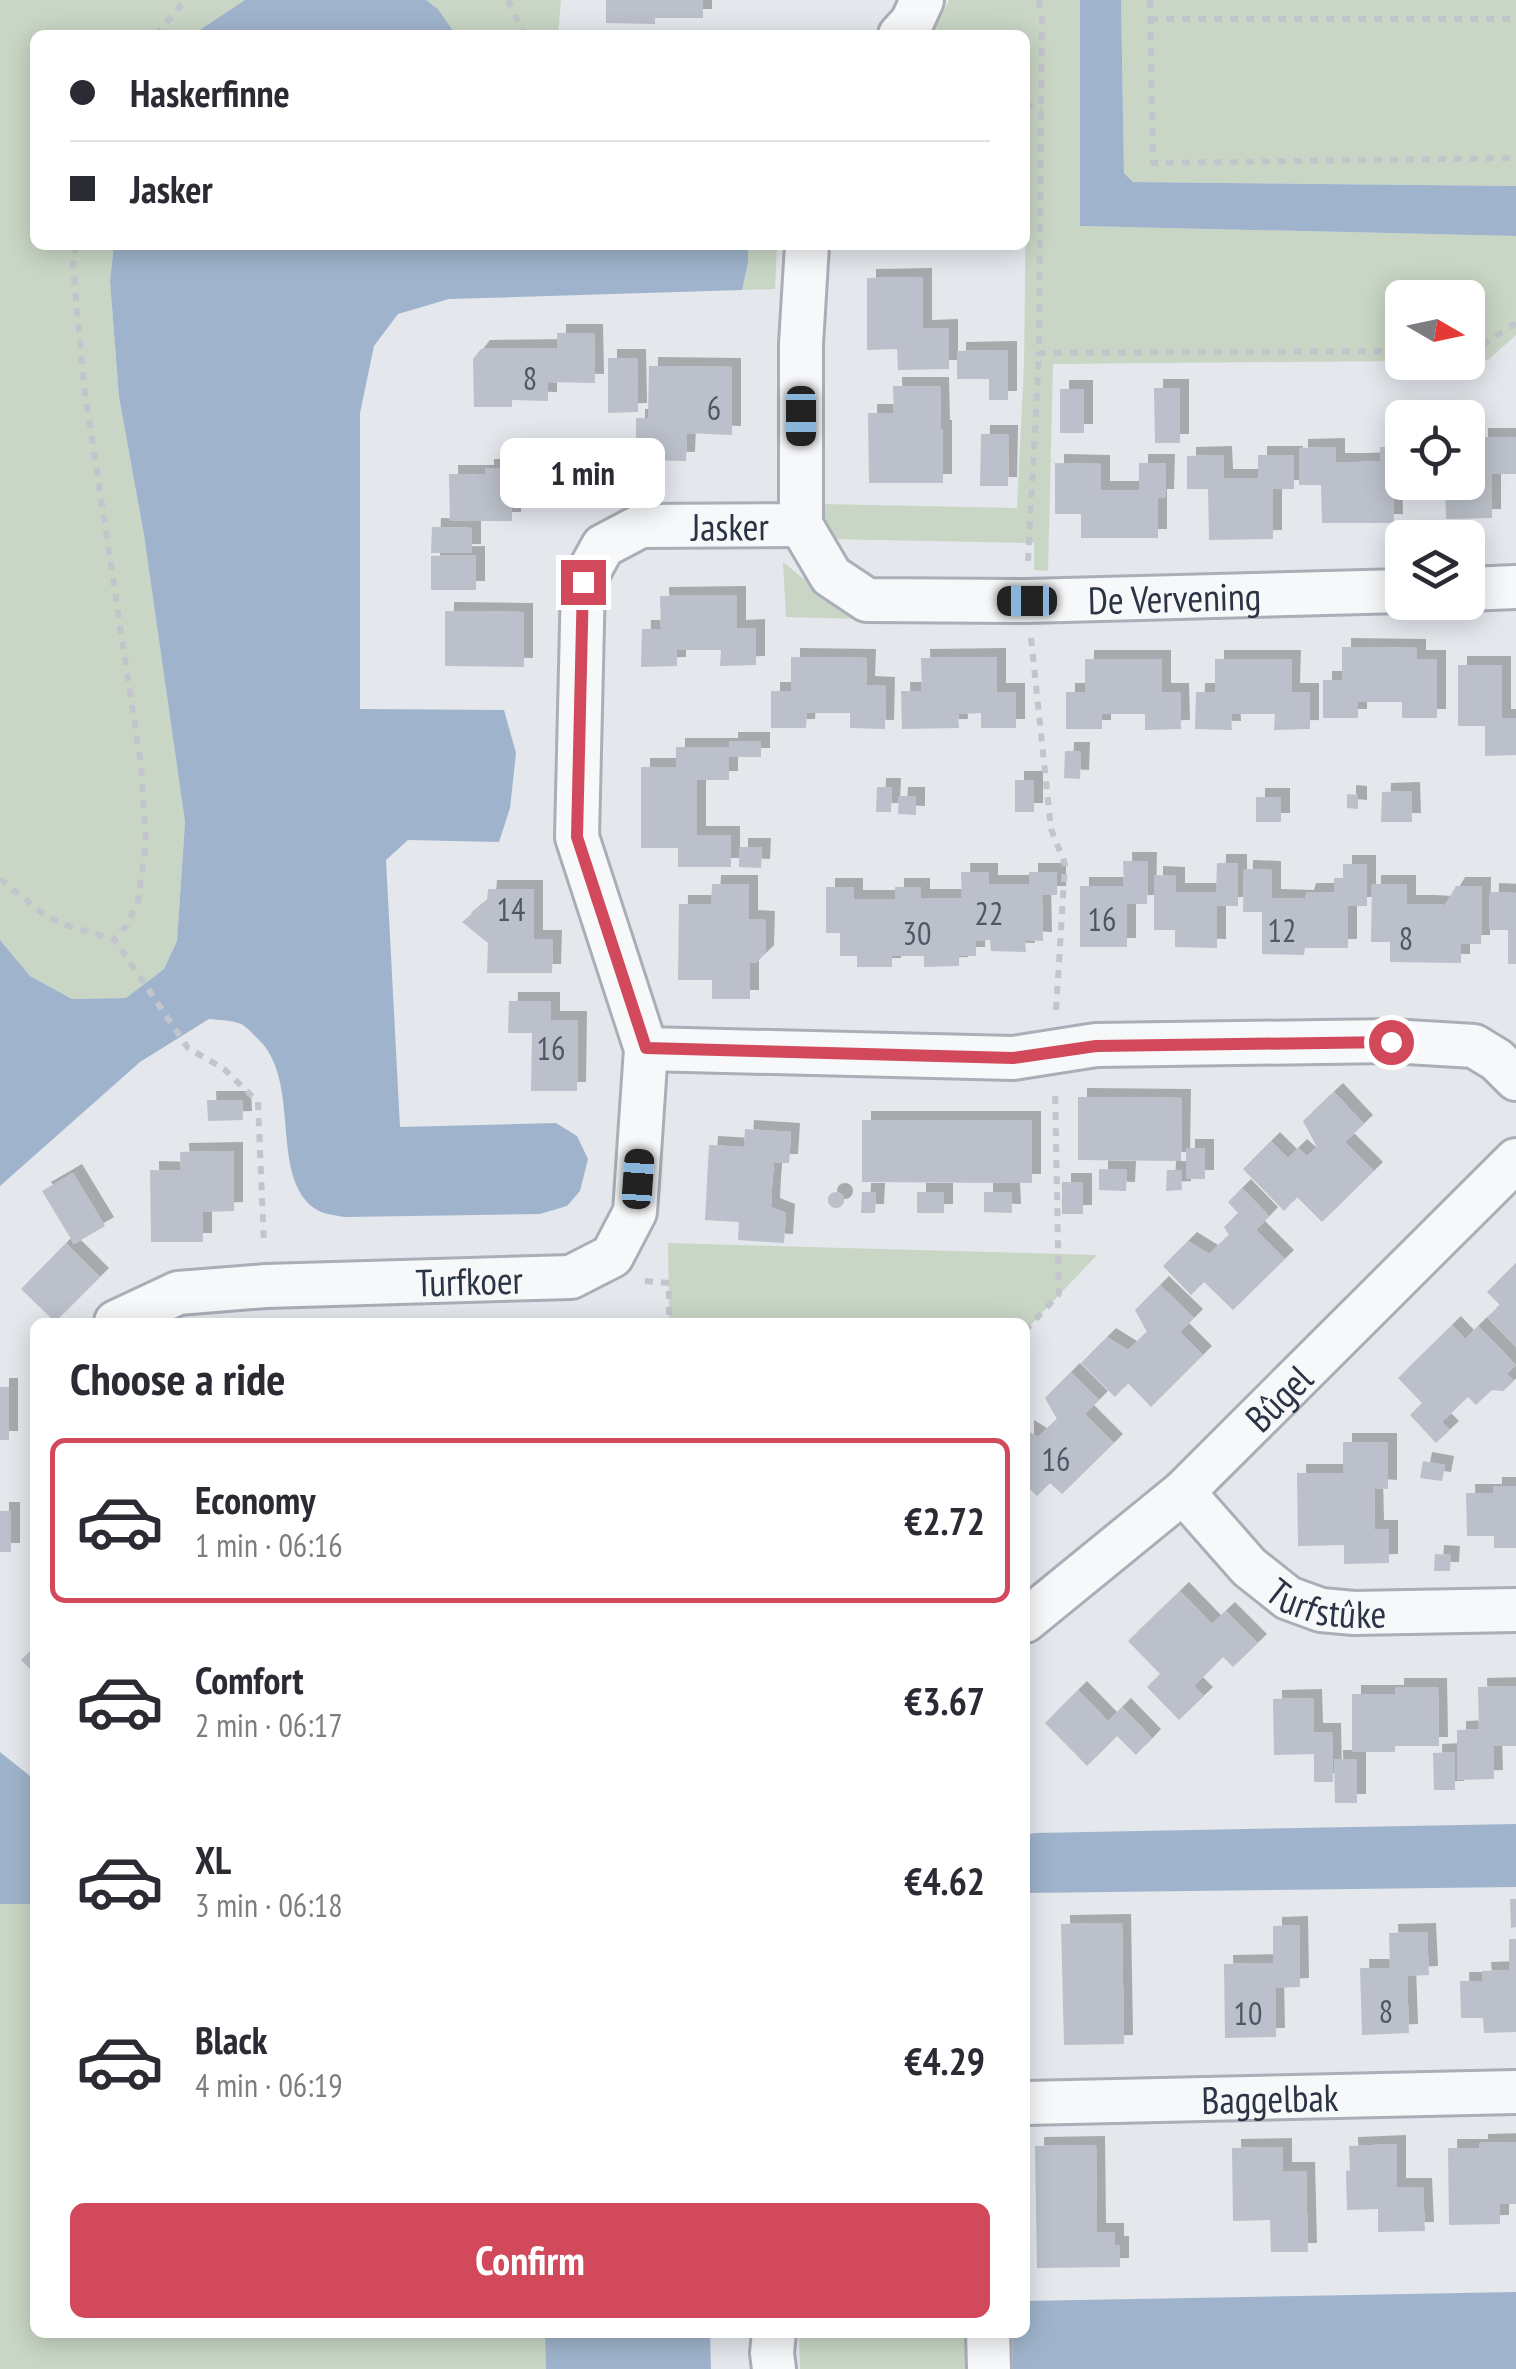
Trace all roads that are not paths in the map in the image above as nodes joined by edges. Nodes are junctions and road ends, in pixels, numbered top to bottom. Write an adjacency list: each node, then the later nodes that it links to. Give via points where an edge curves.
1 (922, 0): 2 (street)
2 (905, 30)
3 (807, 250): 4 (street, Jasker)
4 (801, 524): 7 (street, De Vervening, via 831,576 867,600); 8 (street, Jasker, via 641,526 603,546 583,582 577,837)
5 (1516, 587): 6 (street)
6 (1485, 588)
7 (1385, 590)
8 (646, 1048): 9 (street, via 1013,1058 1096,1046 1391,1042 1474,1046); 11 (street, Turfkoer, via 636,1212 612,1256 571,1277 178,1293)
9 (1516, 1080)
10 (1516, 1160): 12 (street, Bûgel)
11 (125, 1318)
12 (1183, 1492): 13 (street, Turfstûke, via 1250,1567 1288,1598 1321,1610); 14 (street, Bûgel)
13 (1516, 1610)
14 (1030, 1618)
15 (1516, 2092): 16 (street, Baggelbak)
16 (1030, 2102)
17 (773, 2338): 19 (street)
18 (988, 2338): 20 (street)
19 (774, 2369)
20 (989, 2369)

